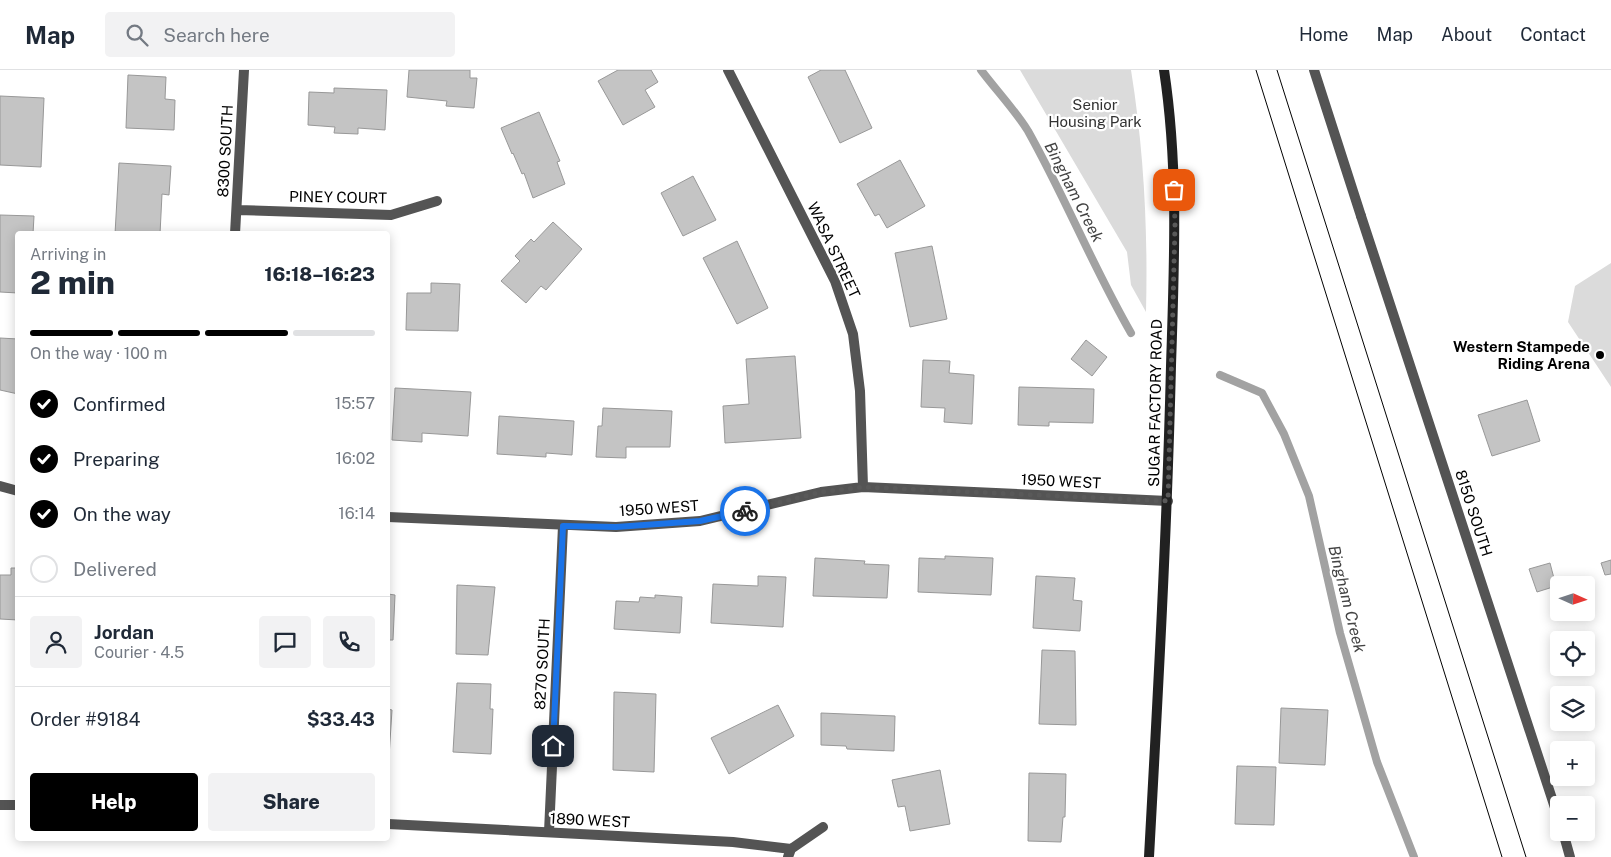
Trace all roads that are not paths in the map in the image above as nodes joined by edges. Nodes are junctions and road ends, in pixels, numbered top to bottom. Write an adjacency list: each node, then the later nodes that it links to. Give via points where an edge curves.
1 (244, 70): 6 (street, 8300 SOUTH)
2 (728, 70): 9 (street, WASA STREET, via 835,281 854,334 860,391)
3 (1164, 70): 11 (street, SUGAR FACTORY ROAD, via 1170,107 1175,225)
4 (1314, 70): 14 (street, 8150 SOUTH)
5 (437, 201): 6 (street, PINEY COURT, via 391,215)
6 (237, 210): 7 (street, 8300 SOUTH)
7 (235, 231)
8 (0, 486): 10 (street)
9 (863, 487): 11 (street, 1950 WEST); 13 (street, 1950 WEST, via 821,492 700,521 616,527)
10 (15, 490)
11 (1168, 501): 22 (street, SUGAR FACTORY ROAD)
12 (390, 517): 13 (street, 1950 WEST)
13 (563, 526): 19 (street, 8270 SOUTH)
14 (1551, 796)
15 (0, 804): 16 (street)
16 (15, 805)
17 (390, 824): 19 (street, 1890 WEST)
18 (823, 826): 21 (street)
19 (549, 832): 21 (street, 1890 WEST, via 733,842)
20 (1566, 841): 23 (street)
21 (789, 853)
22 (1149, 857)
23 (1570, 857)

